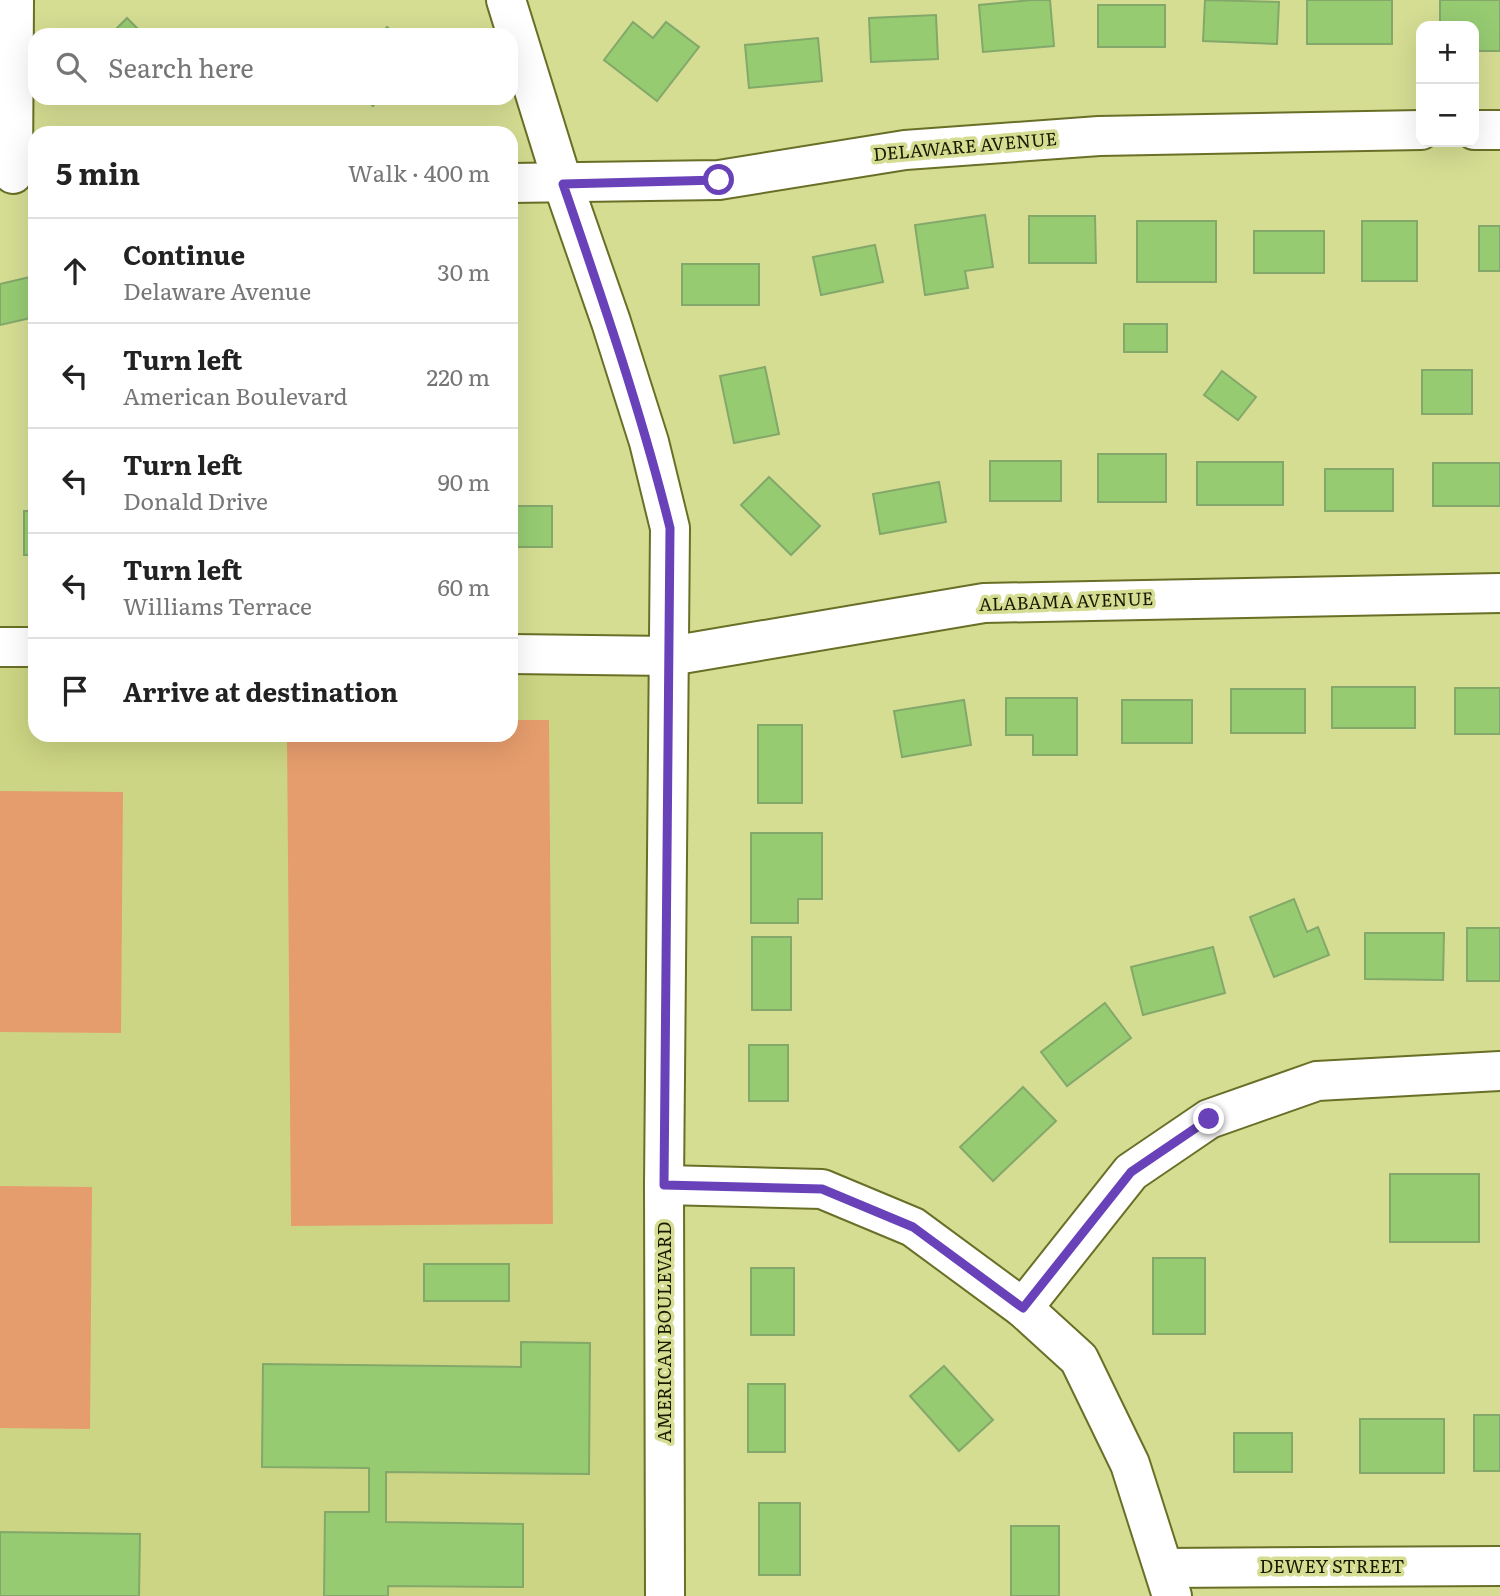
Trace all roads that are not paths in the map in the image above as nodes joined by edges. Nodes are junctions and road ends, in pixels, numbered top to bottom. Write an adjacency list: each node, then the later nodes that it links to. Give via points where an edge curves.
1 (14, 0): 8 (street)
2 (506, 0): 3 (street, AMERICAN BOULEVARD)
3 (515, 28)
4 (518, 39): 10 (street, AMERICAN BOULEVARD)
5 (1416, 130): 10 (street, DELAWARE AVENUE, via 1099,136 905,150 719,180)
6 (1479, 130): 7 (street)
7 (1500, 130)
8 (16, 175)
9 (518, 183): 10 (street, DELAWARE AVENUE)
10 (563, 184): 15 (street, AMERICAN BOULEVARD, via 649,442 670,528)
11 (1500, 593): 15 (street, ALABAMA AVENUE, via 984,603)
12 (0, 647): 13 (street)
13 (28, 647)
14 (518, 653): 15 (street, ALABAMA AVENUE)
15 (670, 656): 17 (street, AMERICAN BOULEVARD)
16 (1500, 1070): 18 (street, via 1317,1081 1209,1119 1131,1172)
17 (664, 1185): 18 (street, via 822,1189 913,1227); 21 (street, AMERICAN BOULEVARD)
18 (1023, 1308): 20 (street, via 1079,1359 1130,1464)
19 (1500, 1566): 20 (street, DEWEY STREET)
20 (1168, 1582)
21 (665, 1596)

